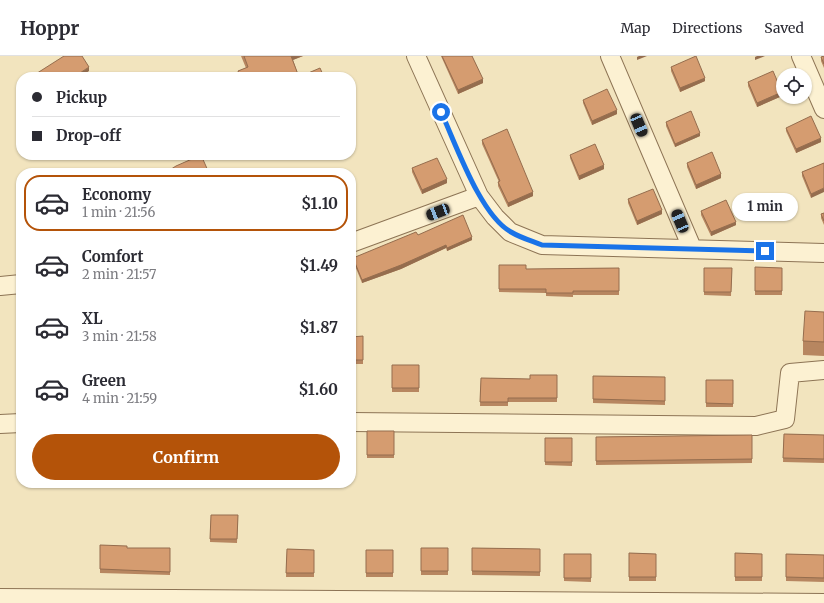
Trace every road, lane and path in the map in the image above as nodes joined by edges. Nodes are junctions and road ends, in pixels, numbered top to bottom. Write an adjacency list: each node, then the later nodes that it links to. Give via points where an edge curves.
1 (416, 56): 5 (street)
2 (610, 56): 7 (street)
3 (801, 56): 4 (street)
4 (824, 109)
5 (479, 196): 6 (street); 7 (street, via 510,232 542,245)
6 (356, 241)
7 (692, 248): 8 (street)
8 (824, 253)
9 (16, 284): 10 (street)
10 (0, 286)
11 (824, 370): 12 (street, via 790,374 785,419 756,426)
12 (356, 422)
13 (16, 423): 14 (street)
14 (0, 424)
15 (0, 598): 16 (street)
16 (824, 603)

